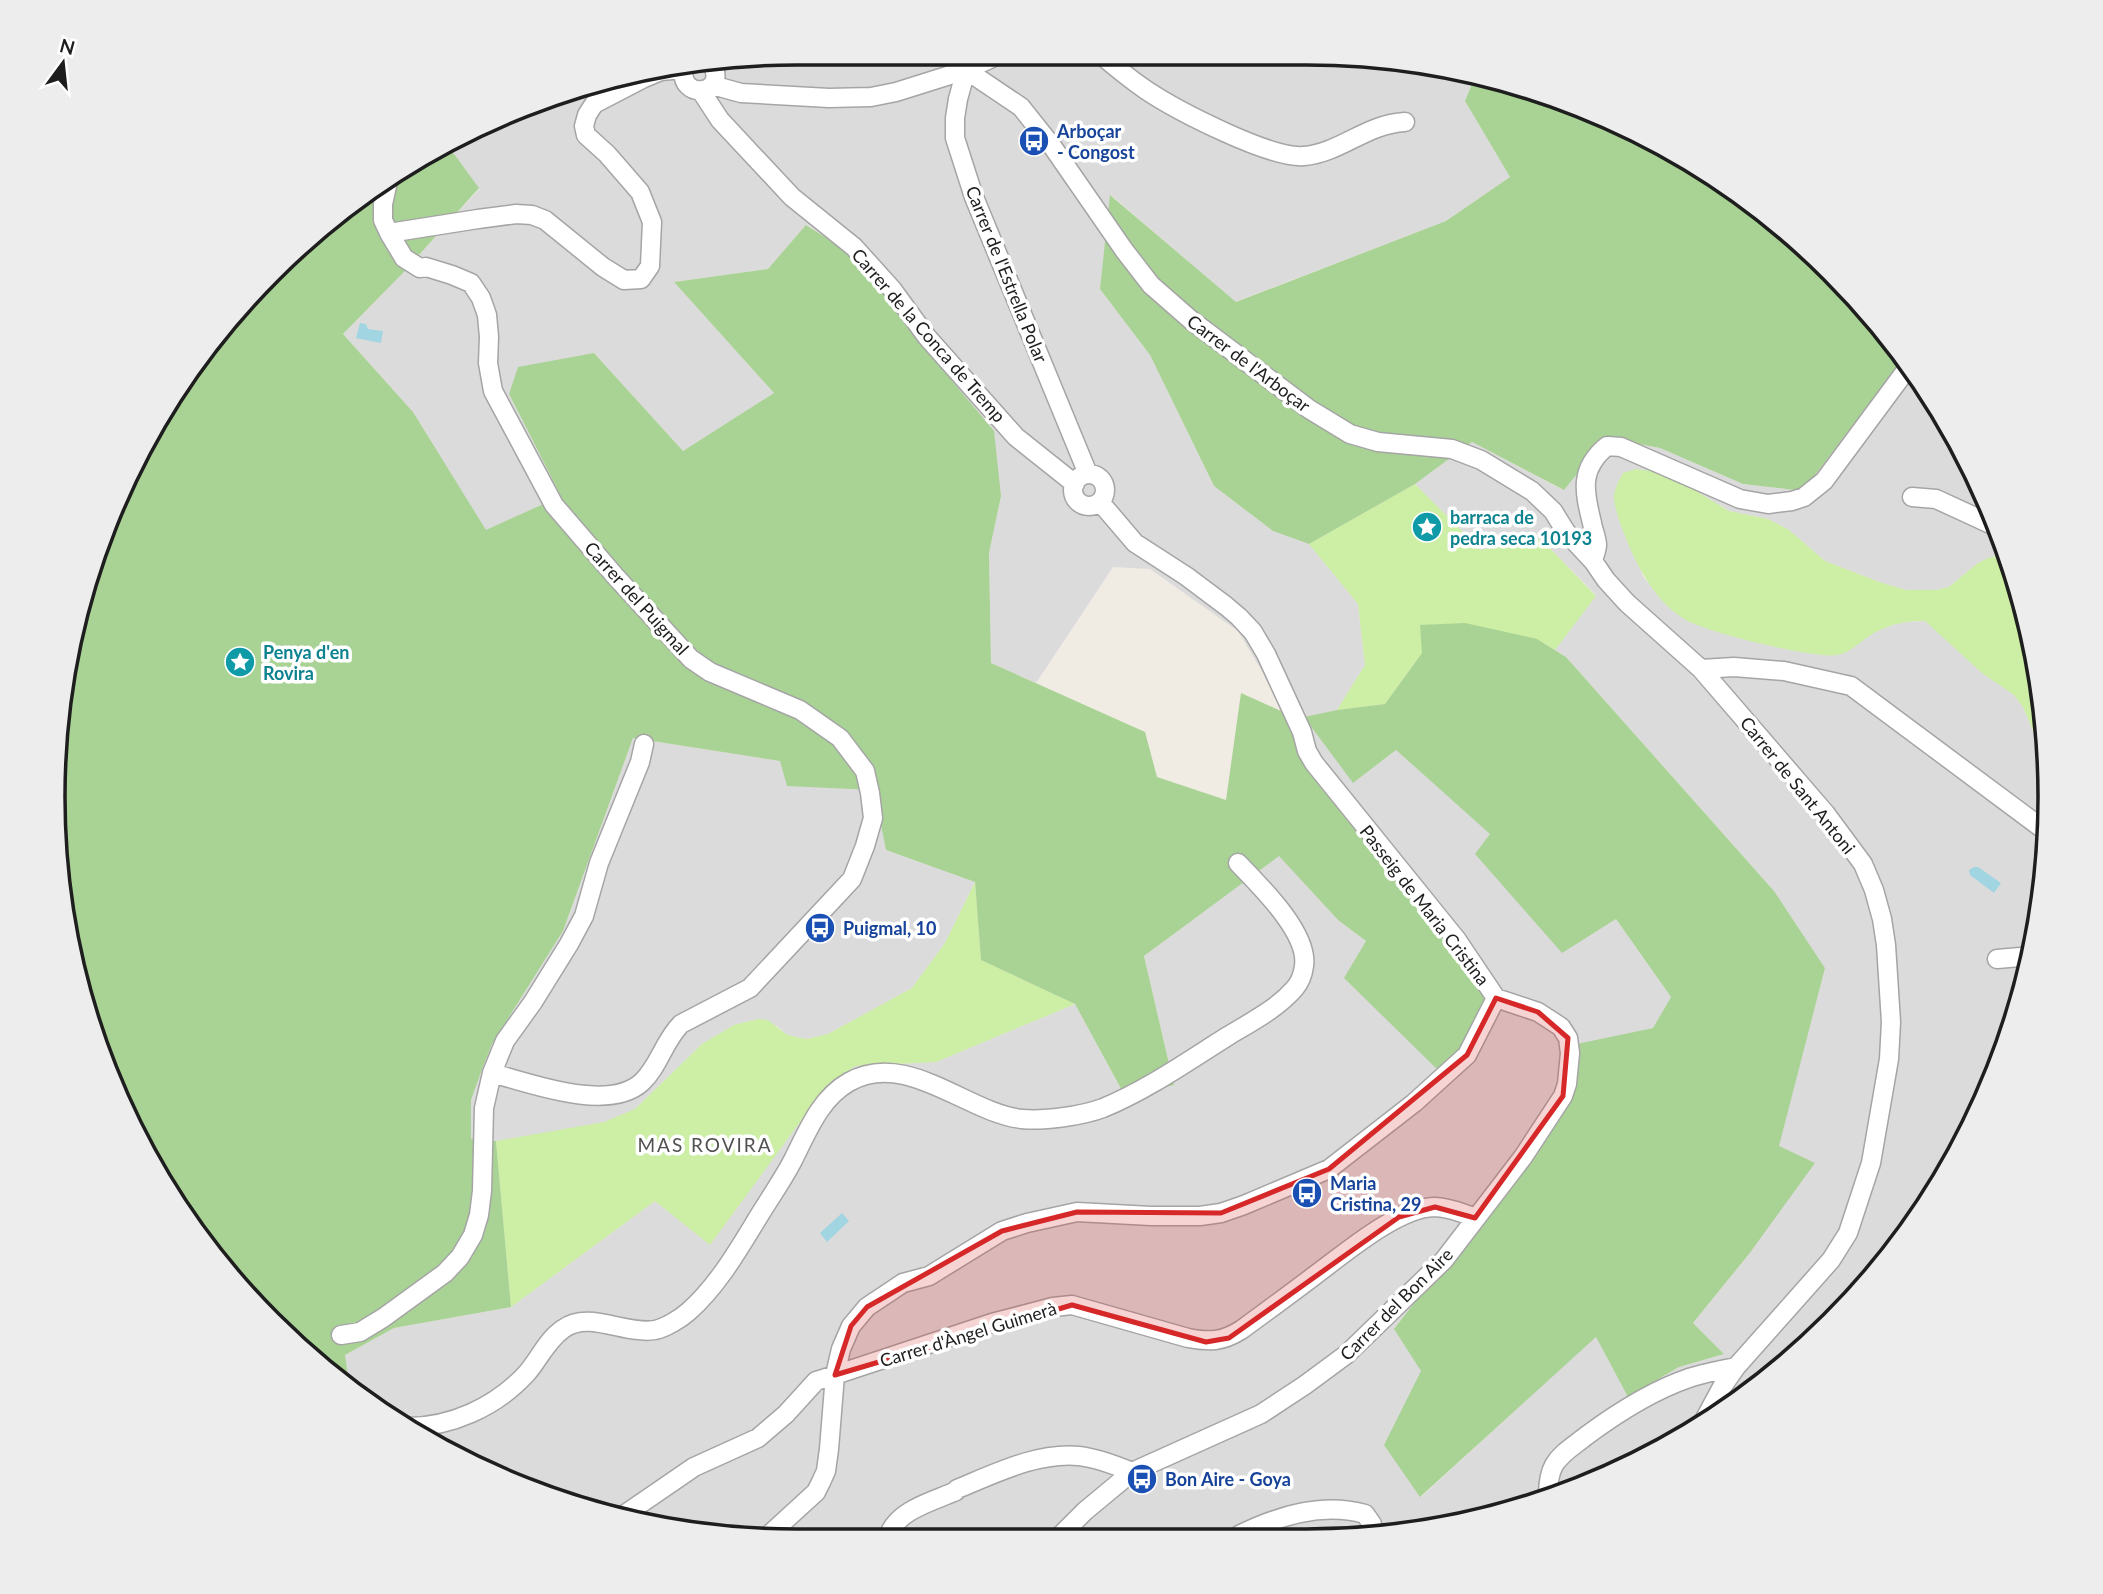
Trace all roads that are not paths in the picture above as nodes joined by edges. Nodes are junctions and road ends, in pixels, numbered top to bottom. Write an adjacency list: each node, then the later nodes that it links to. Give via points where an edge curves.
1 (976, 65): 3 (street)
2 (1114, 65): 8 (street, via 1145,90 1192,116 1285,155 1327,152 1373,129)
3 (967, 69): 7 (street, via 871,97); 12 (street, Carrer de l'Estrella Polar, via 958,99 955,138); 15 (street, Carrer de l'Arboçar, via 1021,107 1151,285 1191,320 1309,410 1350,434 1378,442 1451,449 1481,460 1532,491)
4 (714, 70): 7 (street)
5 (684, 74): 7 (street, Carrer de la Conca de Tremp, via 688,86)
6 (632, 84): 10 (street, via 594,104 584,126 586,135 640,192 652,222 650,266 641,279 624,279 603,267 545,220 532,215)
7 (706, 88): 12 (street, Carrer de la Conca de Tremp, via 720,120 792,197 854,247 1016,437)
8 (1405, 122)
9 (386, 191): 10 (street, Carrer del Puigmal, via 383,220)
10 (389, 233): 23 (street, Carrer del Puigmal, via 404,258 420,268 471,283 481,298 487,315 493,391 554,505 616,578 691,659 710,672 800,710 840,738 865,771 870,793 873,818 852,879 750,988 681,1024 639,1084 625,1092 593,1096)
11 (1903, 374): 15 (street, via 1824,481 1804,497 1792,500 1768,504 1740,499 1621,447 1606,446 1588,466 1586,480 1597,544)
12 (1082, 479): 22 (street, Passeig de Maria Cristina, via 1074,494 1080,503 1100,502 1135,542 1226,606 1253,632 1314,763 1457,940)
13 (1912, 497): 14 (street, via 1936,499)
14 (1984, 520)
15 (1593, 561): 16 (street, Carrer de Sant Antoni, via 1627,603)
16 (1701, 669): 18 (street, via 1784,671 1851,686); 26 (street, Carrer de Sant Antoni, via 1863,864 1882,919 1890,997 1889,1059 1879,1128 1848,1233 1831,1260)
17 (643, 744): 23 (street, via 584,916 505,1041)
18 (2037, 825)
19 (1238, 863): 29 (street, via 1272,898 1305,954 1300,981 1276,1005 1157,1080 1100,1109 1070,1115 1021,1119 897,1074 852,1080 833,1093 811,1123 746,1237 687,1312 657,1329 580,1322 565,1327 528,1372 494,1401 446,1423)
20 (2020, 957): 21 (street)
21 (1997, 959)
22 (1496, 998): 24 (street, Carrer del Bon Aire, via 1538,1012 1561,1027 1568,1038 1569,1069 1563,1096); 27 (street, Passeig de Maria Cristina, via 1467,1055 1329,1169 1221,1213 1077,1212 1002,1231 867,1307 851,1326)
23 (492, 1073): 25 (street, via 484,1108 479,1215 460,1257 383,1318 360,1332)
24 (1475, 1218): 27 (street, Carrer d'Àngel Guimerà, via 1435,1207 1399,1217 1218,1342 1072,1305 992,1323); 30 (street, Carrer del Bon Aire, via 1444,1260 1347,1354 1261,1414)
25 (341, 1335)
26 (1736, 1367): 28 (street, Carrer de Sant Antoni); 31 (street, via 1669,1386 1604,1423 1561,1455)
27 (835, 1375): 32 (street, Carrer d'Àngel Guimerà, via 816,1381 758,1438 694,1467); 34 (street, Passeig de Maria Cristina, via 826,1471 816,1492)
28 (1711, 1407)
29 (423, 1426)
30 (1132, 1472): 35 (street, via 1076,1456 1024,1463 914,1510); 36 (street, Carrer del Bon Aire)
31 (1549, 1487)
32 (632, 1510)
33 (1369, 1526): 37 (street, via 1365,1514 1318,1510)
34 (776, 1529)
35 (892, 1529)
36 (1067, 1529)
37 (1251, 1529)

